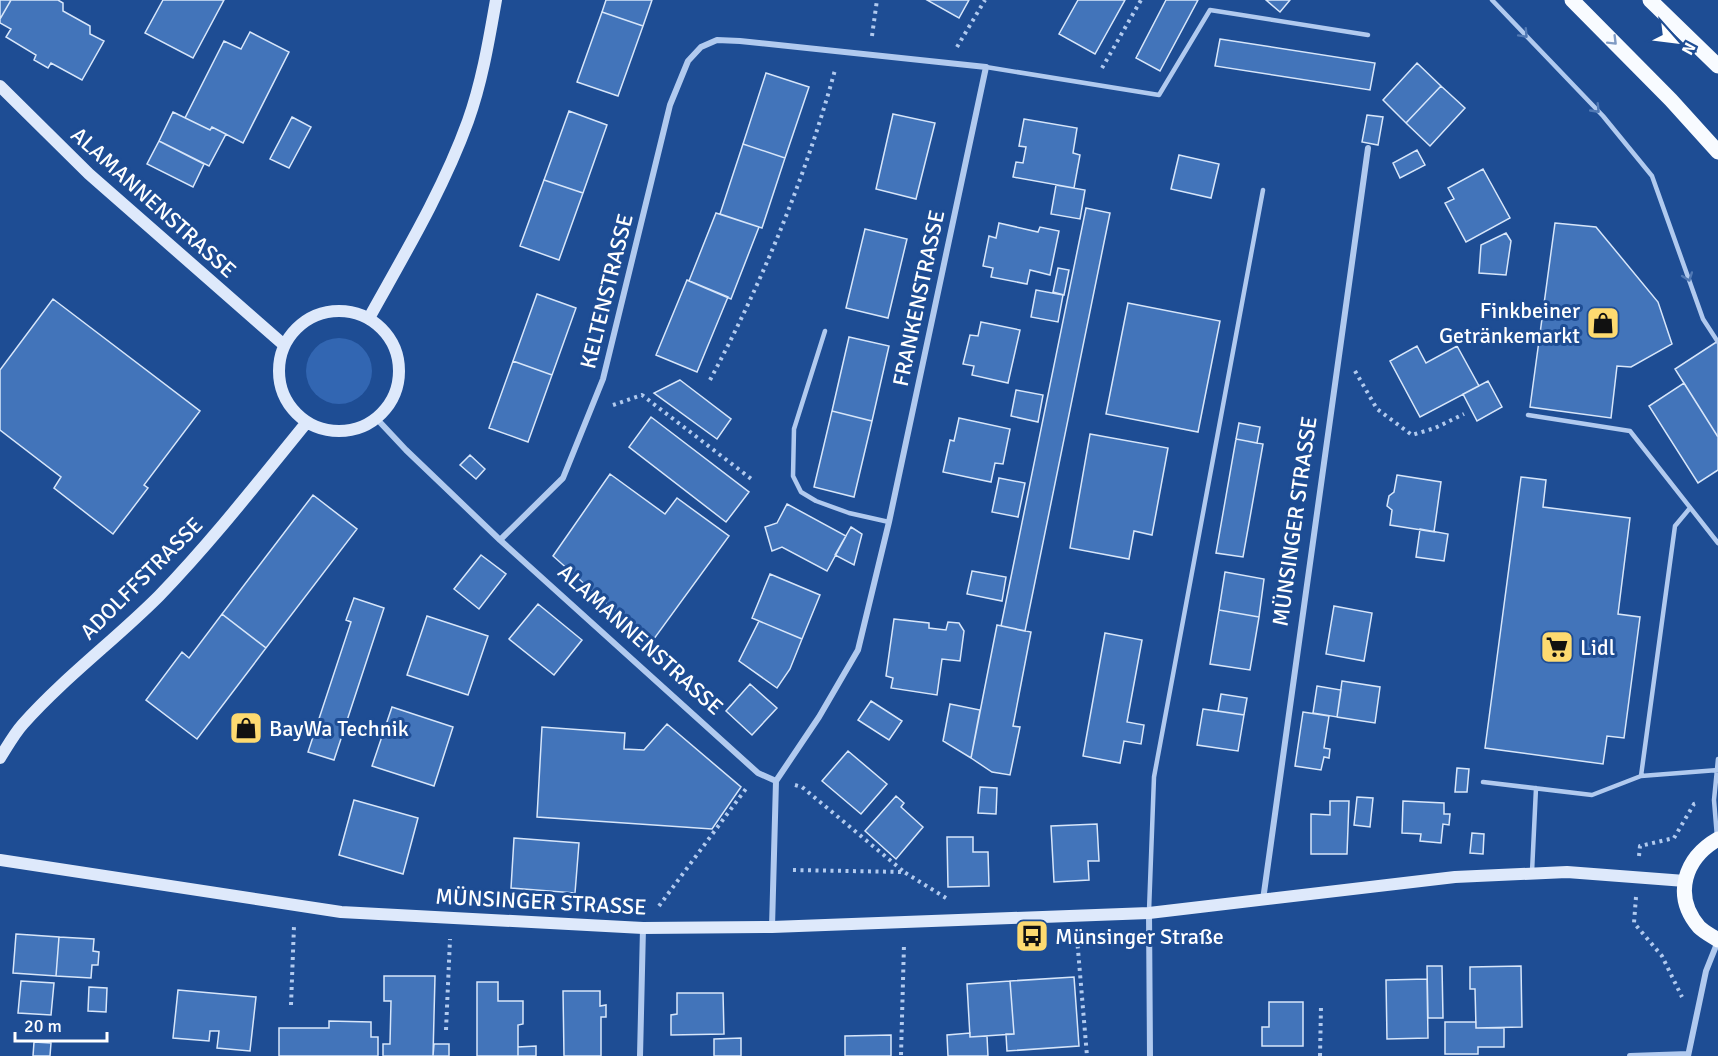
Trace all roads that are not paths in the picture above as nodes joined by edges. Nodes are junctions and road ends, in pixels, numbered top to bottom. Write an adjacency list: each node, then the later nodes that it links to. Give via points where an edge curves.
1 (496, 0): 12 (street, via 468,120 424,217)
2 (1492, 0): 14 (lane, one-way to 14, via 1603,116 1652,176 1703,319)
3 (1572, 0): 10 (main road, one-way to 10)
4 (1650, 0): 6 (main road)
5 (1368, 35): 7 (lane, via 1210,10 1159,95)
6 (1718, 66)
7 (986, 67): 20 (street, FRANKENSTRASSE); 21 (street, KELTENSTRASSE, via 717,39 701,47 688,61 670,105 603,379 590,412 563,477)
8 (0, 86): 15 (street, ALAMANNENSTRASSE, via 89,174)
9 (1368, 148): 34 (street, MÜNSINGER STRASSE)
10 (1718, 152)
11 (1263, 190): 35 (lane, via 1154,777)
12 (369, 318): 15 (street, via 330,311 296,328); 17 (street, via 384,330 399,365 390,403)
13 (825, 331): 20 (lane, via 794,429 793,476 801,492 816,501)
14 (1718, 342)
15 (284, 345): 18 (street, via 279,362 284,397)
16 (1528, 415): 19 (lane, via 1630,431)
17 (376, 418): 18 (street, via 362,427 343,431 325,430); 21 (street, ALAMANNENSTRASSE)
18 (307, 422): 23 (street, ADOLFFSTRASSE, via 160,595 74,672 22,726)
19 (1690, 508): 22 (lane); 26 (lane, via 1675,526)
20 (889, 522): 27 (street, FRANKENSTRASSE, via 858,650)
21 (500, 540): 27 (street, ALAMANNENSTRASSE, via 758,773)
22 (1718, 543)
23 (0, 758)
24 (1718, 759): 25 (lane)
25 (1717, 770): 26 (lane); 30 (lane)
26 (1641, 776): 29 (lane, via 1593,795)
27 (776, 781): 36 (street)
28 (1483, 782): 29 (lane)
29 (1536, 788): 32 (lane)
30 (1717, 839): 33 (main road, via 1699,852)
31 (0, 860): 37 (street, MÜNSINGER STRASSE, via 341,912)
32 (1531, 874): 33 (street, MÜNSINGER STRASSE, via 1567,872); 34 (street, MÜNSINGER STRASSE, via 1455,878)
33 (1685, 881): 38 (main road, via 1685,898 1692,917)
34 (1263, 900): 35 (street, MÜNSINGER STRASSE)
35 (1149, 914): 36 (street, MÜNSINGER STRASSE); 41 (street)
36 (772, 927): 37 (street, MÜNSINGER STRASSE)
37 (643, 928): 40 (street)
38 (1718, 941): 39 (street, via 1706,971)
39 (1688, 1055): 42 (street)
40 (640, 1056)
41 (1150, 1056)
42 (1630, 1056)

